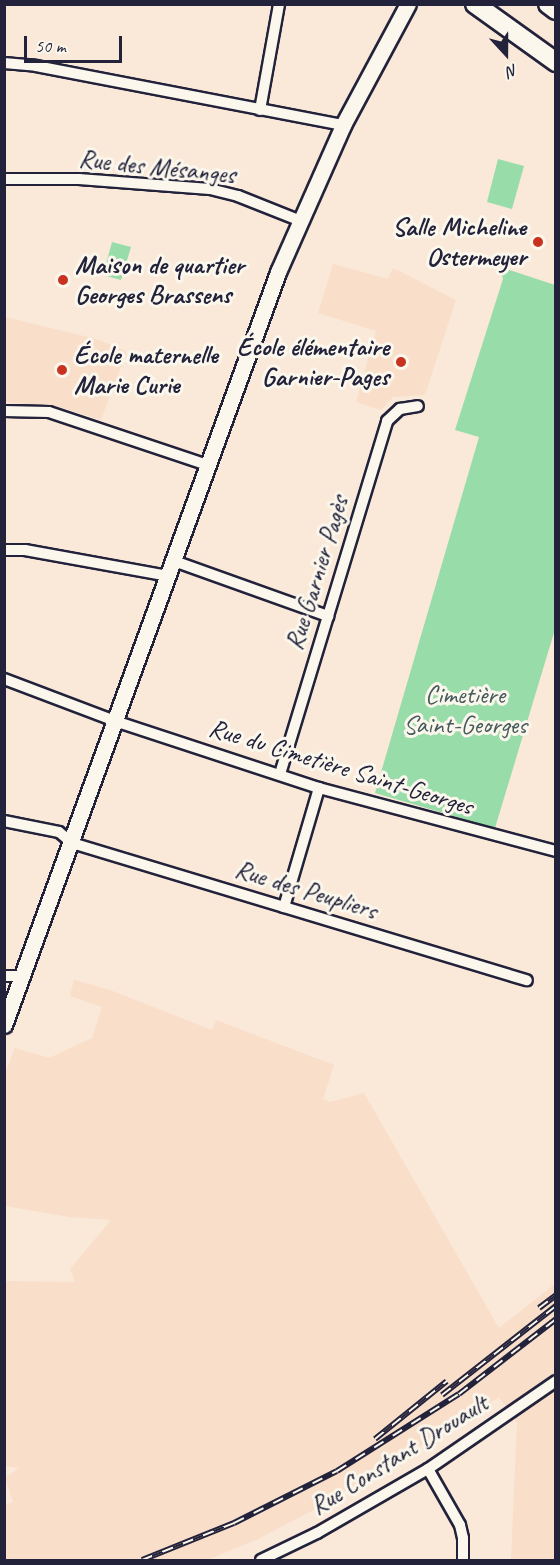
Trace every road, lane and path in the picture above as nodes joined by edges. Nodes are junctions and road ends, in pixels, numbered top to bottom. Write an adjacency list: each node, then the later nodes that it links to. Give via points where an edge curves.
1 (279, 4): 8 (street)
2 (408, 4): 9 (main road)
3 (475, 4): 6 (highway)
4 (548, 4): 5 (highway)
5 (555, 10)
6 (555, 62)
7 (4, 63): 8 (street)
8 (260, 110): 9 (street)
9 (343, 125): 11 (main road)
10 (4, 179): 11 (street, Rue des Mésanges, via 79,179 210,189)
11 (301, 221): 14 (main road)
12 (418, 406): 18 (street, Rue Garnier Pagès, via 400,409 387,421)
13 (4, 411): 14 (street, via 49,412)
14 (207, 465): 16 (main road)
15 (4, 550): 17 (street, via 25,550)
16 (174, 561): 17 (main road); 18 (street)
17 (168, 576): 20 (main road)
18 (328, 616): 21 (street, Rue Garnier Pagès)
19 (4, 679): 20 (street, Rue du Cimetière Saint-Georges)
20 (115, 721): 21 (street, Rue du Cimetière Saint-Georges); 24 (main road)
21 (280, 774): 22 (street, Rue du Cimetière Saint-Georges)
22 (319, 788): 25 (street, Rue du Cimetière Saint-Georges); 26 (street)
23 (4, 821): 24 (street, Rue des Peupliers, via 59,832)
24 (72, 843): 26 (street, Rue des Peupliers); 28 (main road)
25 (555, 851)
26 (284, 907): 29 (street, Rue des Peupliers)
27 (4, 976): 28 (street)
28 (23, 976): 30 (main road)
29 (527, 980)
30 (4, 1025)
31 (555, 1381): 32 (street, Rue Constant Drouault)
32 (428, 1469): 33 (street, Rue Constant Drouault, via 317,1533); 34 (street, via 460,1525 464,1538)
33 (261, 1560)
34 (462, 1560)

